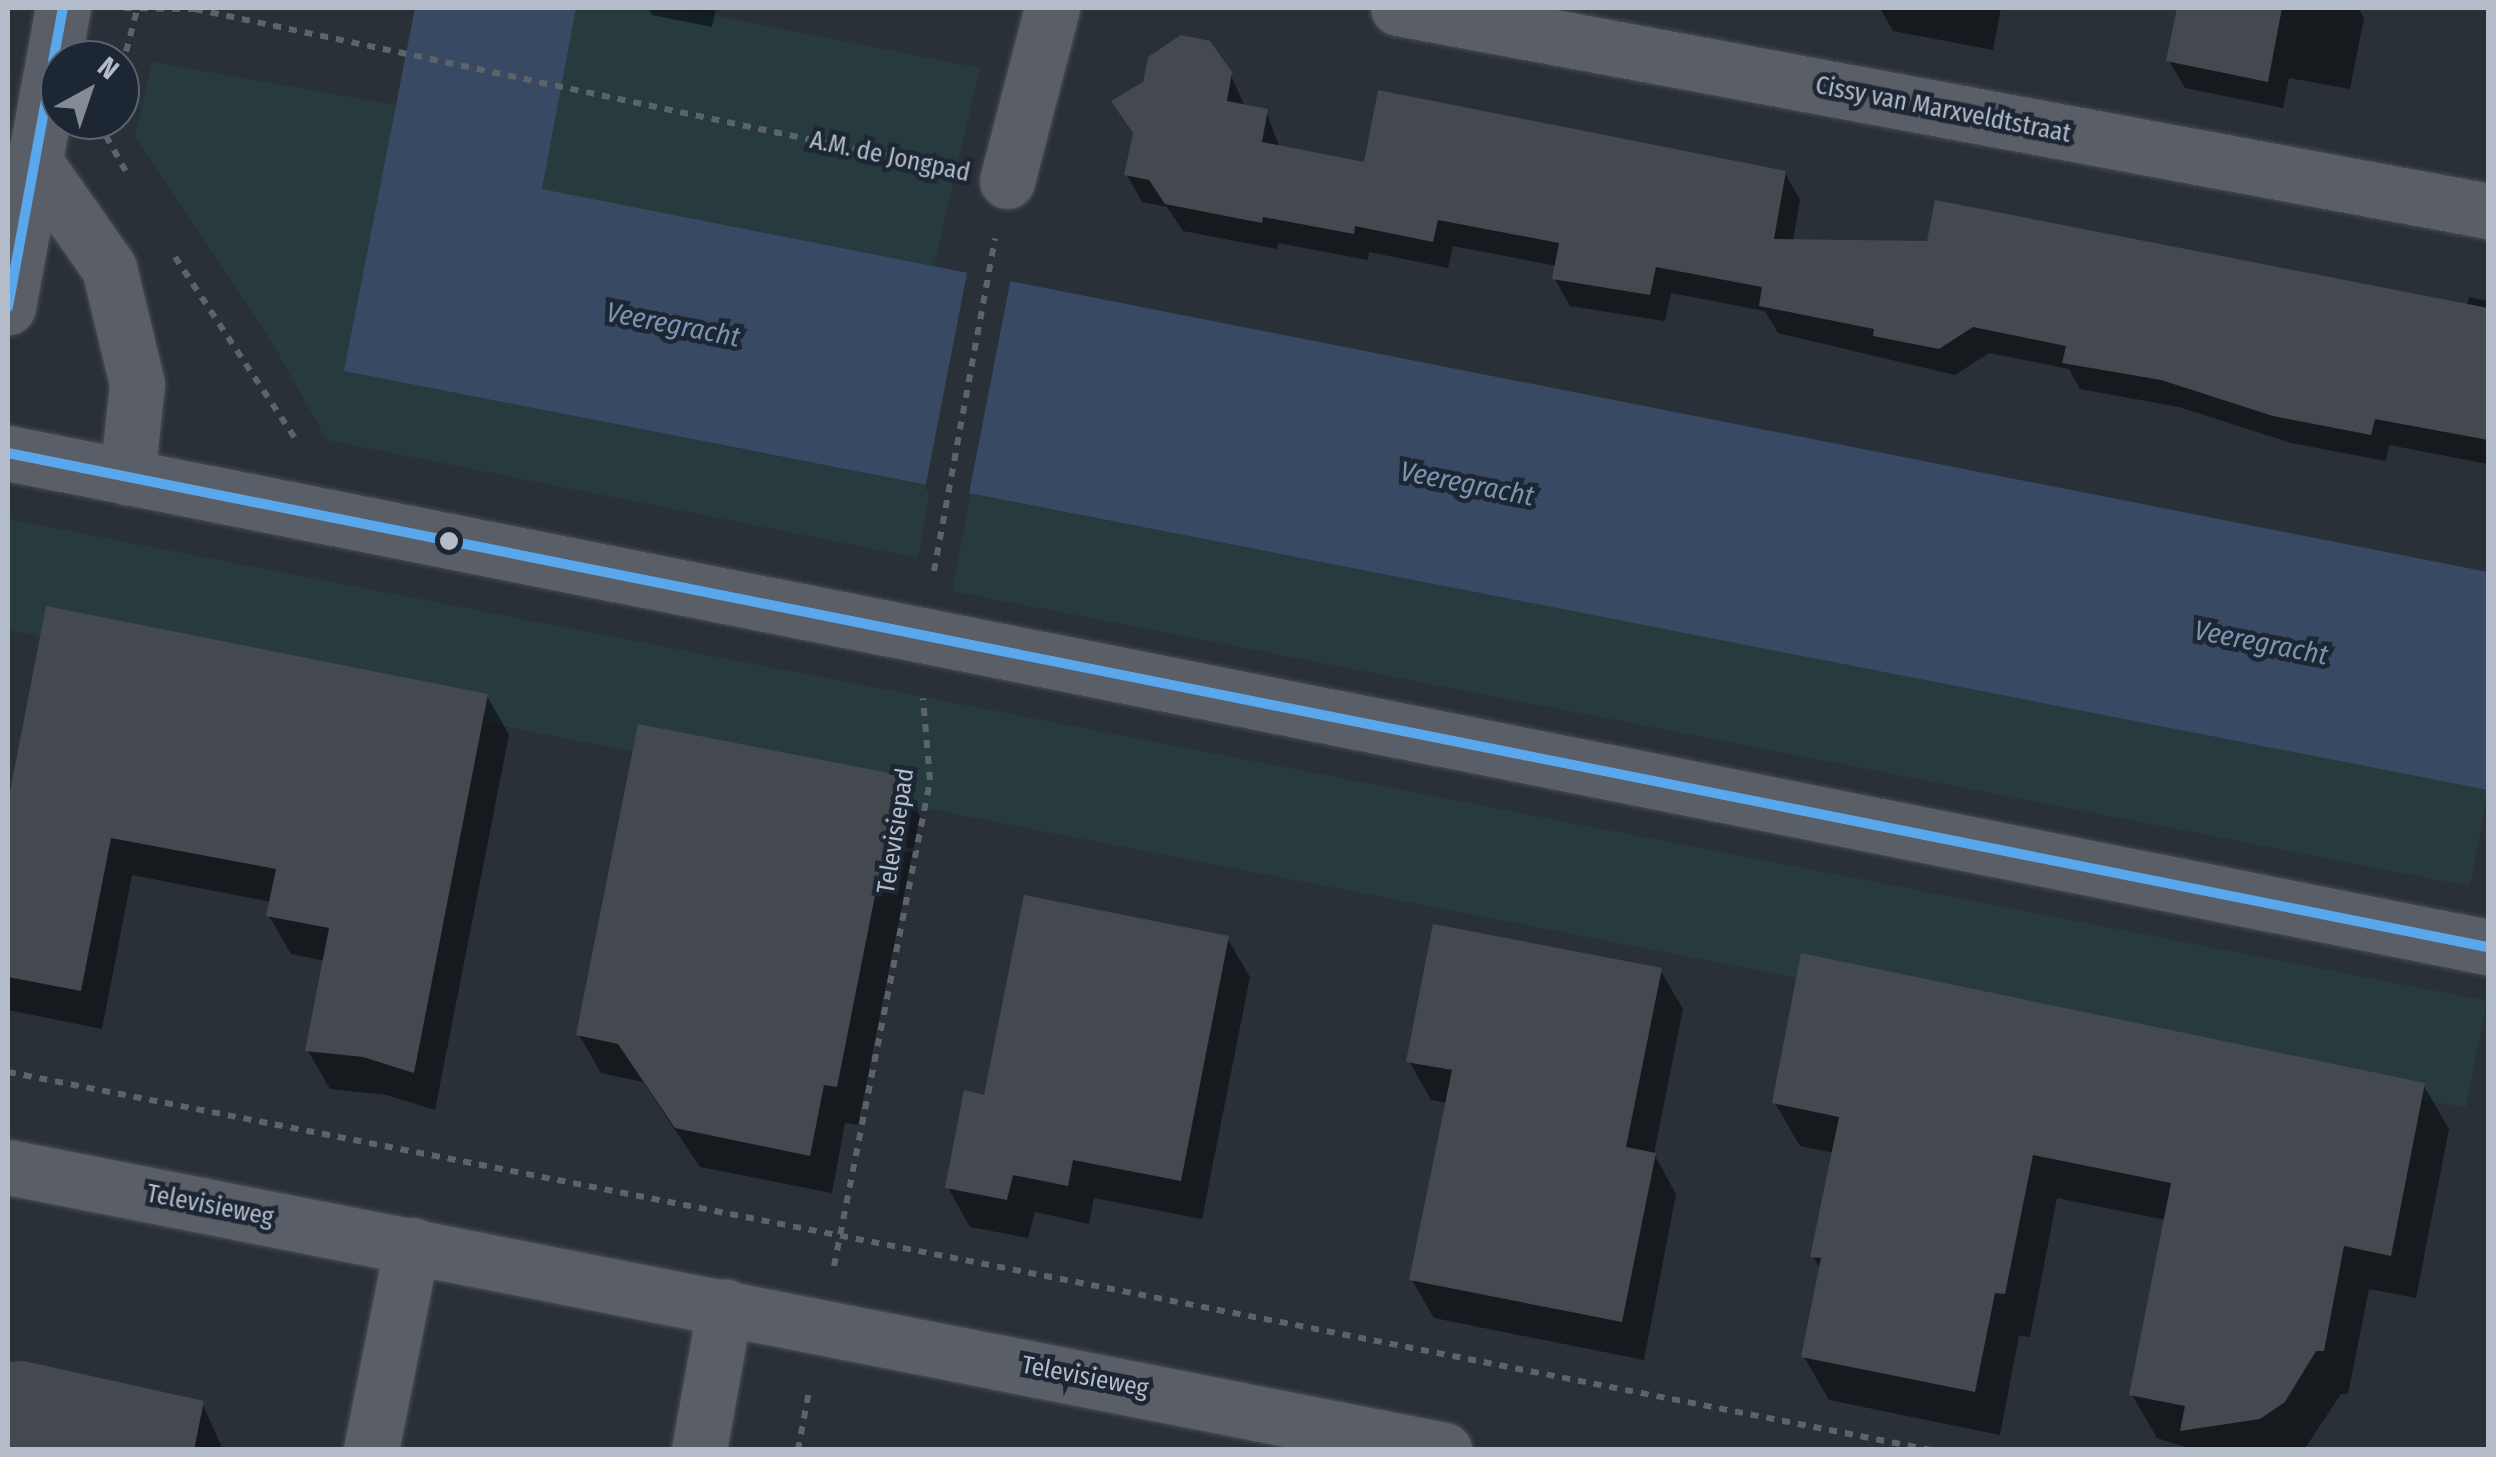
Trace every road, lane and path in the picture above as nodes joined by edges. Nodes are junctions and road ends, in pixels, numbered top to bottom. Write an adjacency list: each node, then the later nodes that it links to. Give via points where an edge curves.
1 (62, 8): 9 (street)
2 (118, 8): 6 (path)
3 (195, 8): 6 (path); 11 (path, A.M. de Jongpad)
4 (1052, 8): 11 (street)
5 (1398, 8): 12 (street, Cissy van Marxveldtstraat)
6 (137, 10): 7 (path)
7 (129, 40)
8 (108, 140): 10 (path)
9 (21, 168): 15 (street); 18 (street, via 109,268 137,384)
10 (131, 181)
11 (1006, 182)
12 (2488, 211)
13 (996, 234): 19 (path, Televisiepad)
14 (166, 243): 16 (path)
15 (8, 307)
16 (303, 451)
17 (8, 453): 18 (street)
18 (127, 477): 19 (street)
19 (923, 634): 20 (street); 23 (path, Televisiepad, via 930,780)
20 (2488, 948)
21 (8, 1072): 23 (path)
22 (8, 1166): 24 (street, Televisieweg)
23 (840, 1234): 26 (path, Televisiepad); 31 (path)
24 (412, 1245): 25 (street, Televisieweg); 27 (street)
25 (725, 1306): 26 (street, Televisieweg); 28 (street)
26 (822, 1324): 29 (path, Televisiepad); 30 (street, Televisieweg)
27 (370, 1450)
28 (699, 1450)
29 (798, 1450)
30 (1444, 1450)
31 (1932, 1450)

